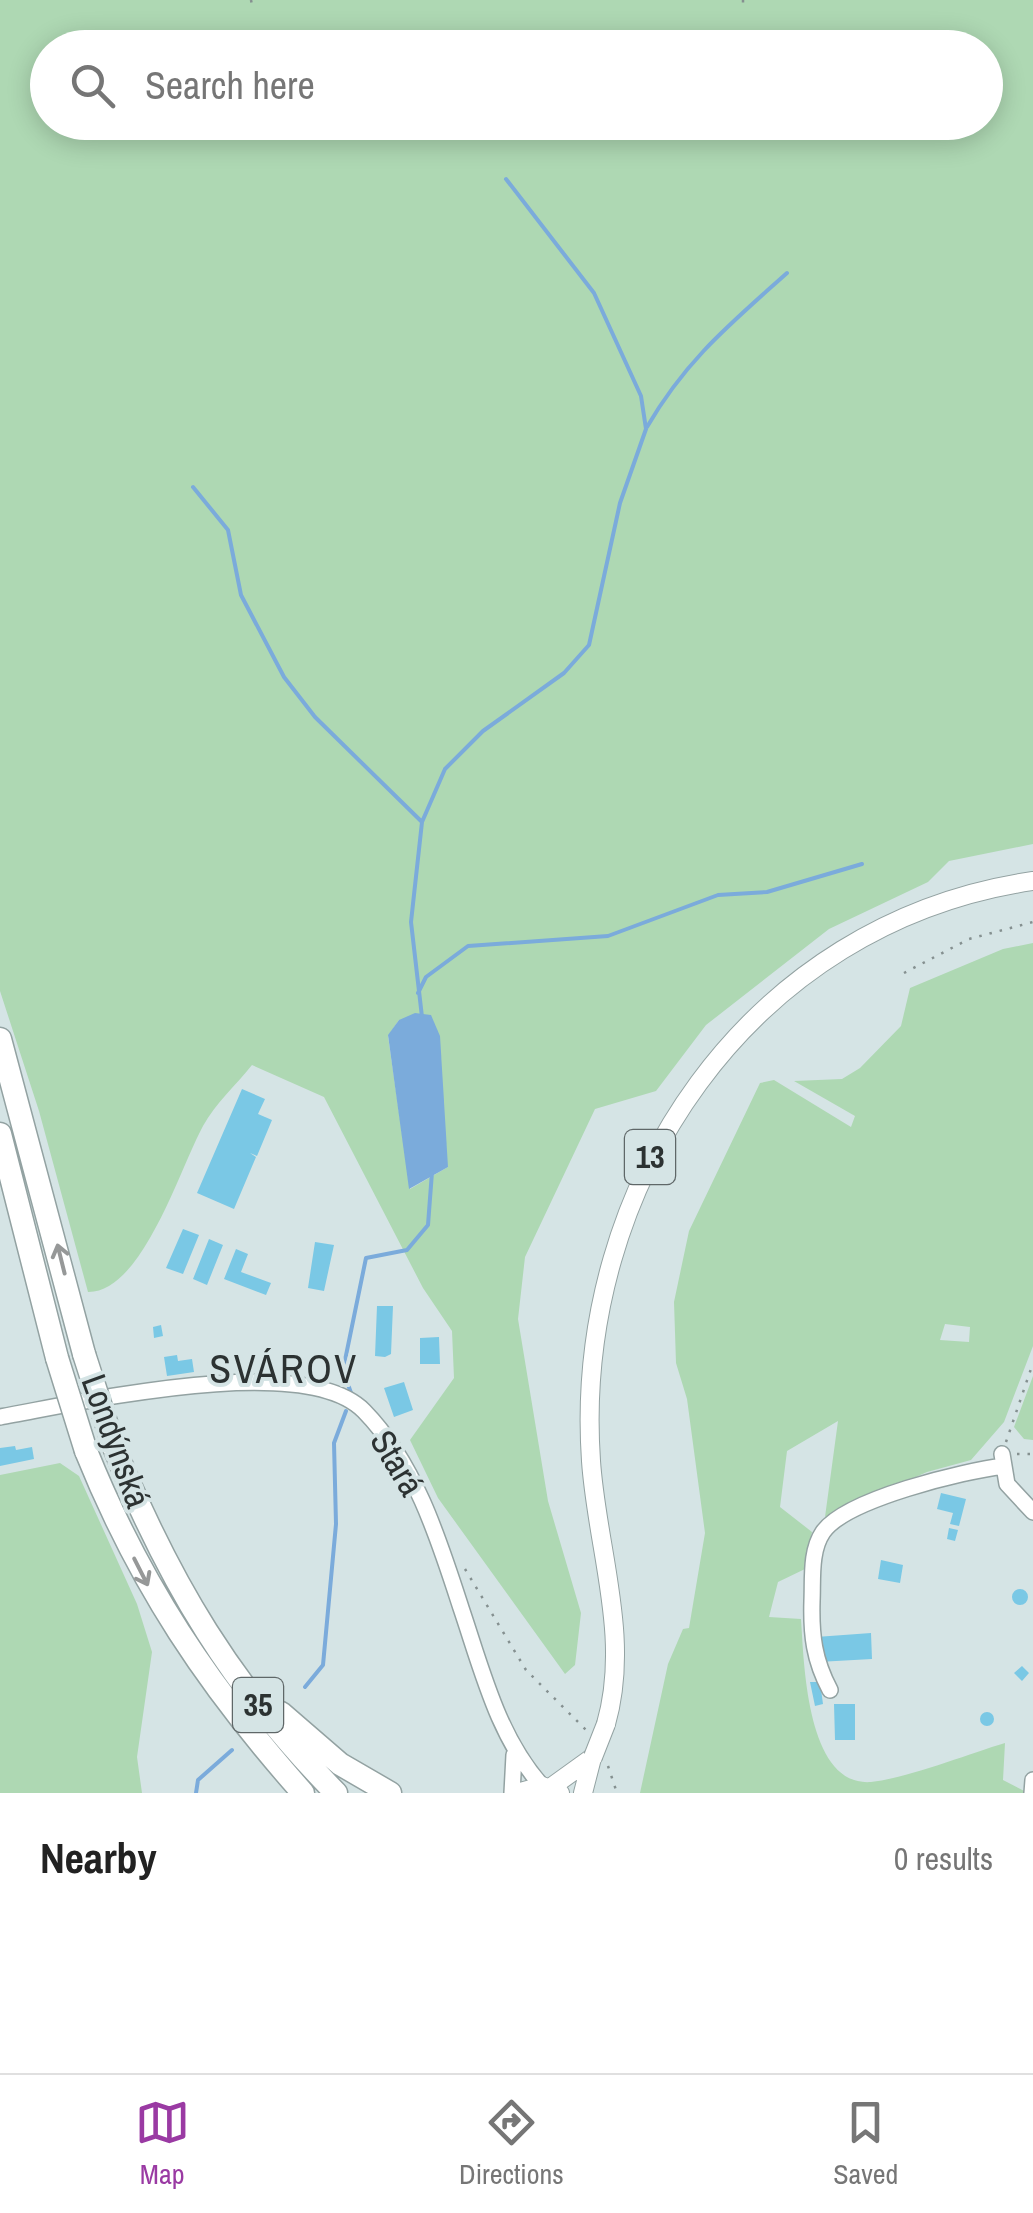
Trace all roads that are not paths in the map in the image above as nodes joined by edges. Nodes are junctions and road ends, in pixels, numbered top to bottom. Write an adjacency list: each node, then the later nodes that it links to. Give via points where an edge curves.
1 (1033, 881): 8 (main road, 13, bridge, via 894,923 775,999 717,1059 646,1165 608,1264 590,1388 591,1462 616,1652)
2 (0, 1038): 6 (highway, Londýnská, one-way to 2, bridge, via 114,1447)
3 (0, 1134): 12 (highway, Londýnská, one-way to 12, bridge, via 86,1451 144,1578 190,1655)
4 (0, 1418): 9 (street, Stará, via 246,1380 310,1384 362,1408 396,1453 435,1529)
5 (1033, 1512): 7 (street, via 1007,1484 1003,1460 857,1509 823,1532 814,1565 812,1630 817,1666)
6 (190, 1609): 13 (highway, Londýnská / 35, via 249,1695); 14 (highway, via 295,1727)
7 (830, 1690)
8 (597, 1751): 11 (main road); 16 (main road, 13)
9 (514, 1755): 11 (street, Stará); 15 (street, Stará)
10 (1033, 1780): 17 (street)
11 (551, 1789): 15 (main road)
12 (304, 1793)
13 (336, 1793)
14 (390, 1793)
15 (514, 1793)
16 (583, 1793)
17 (1032, 1793)

